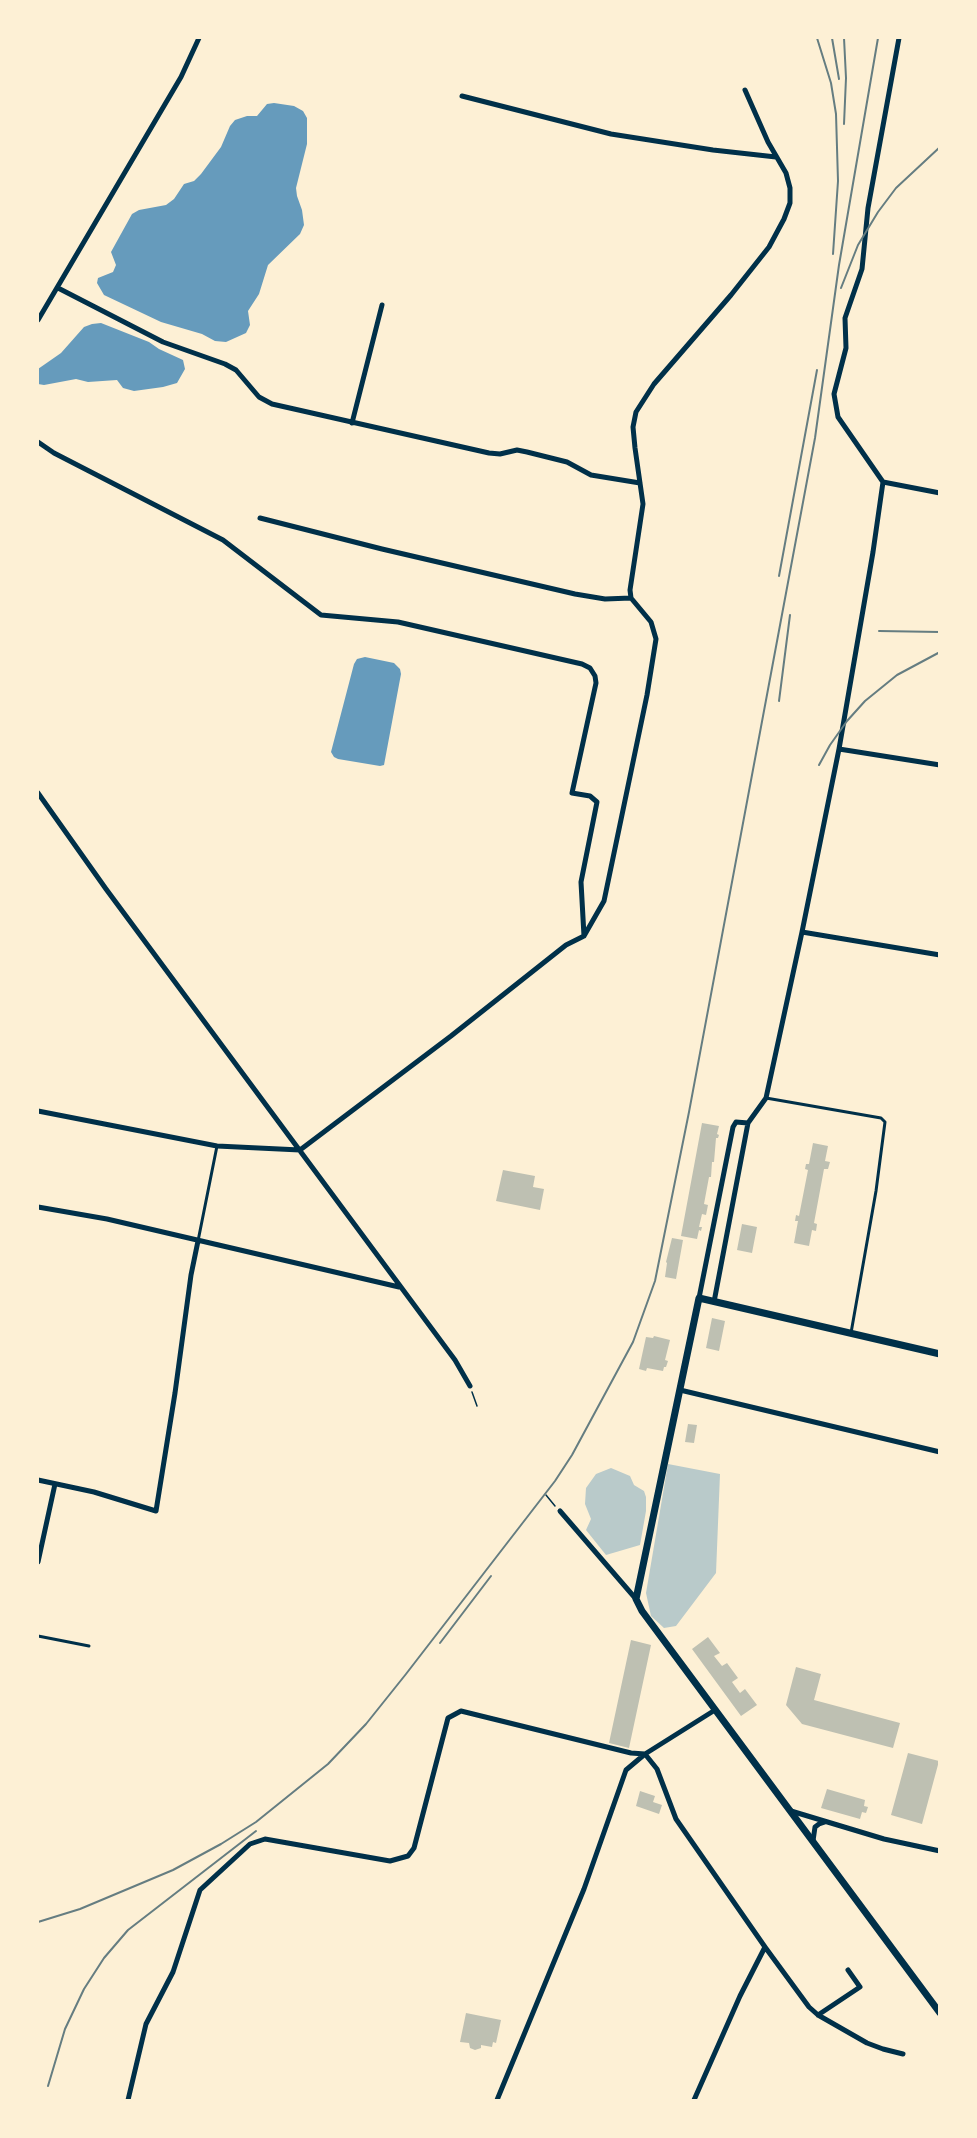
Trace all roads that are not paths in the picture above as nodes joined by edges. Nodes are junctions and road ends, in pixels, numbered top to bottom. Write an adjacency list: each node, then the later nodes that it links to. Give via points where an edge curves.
1 (199, 38): 6 (street, via 181,77)
2 (899, 38): 11 (street, via 868,207 861,269 845,318 846,348 834,394 838,417)
3 (745, 90): 5 (street)
4 (462, 96): 5 (street, via 611,134)
5 (776, 157): 12 (street, via 788,180 788,210 770,247 638,408 633,427)
6 (58, 288): 8 (street); 9 (street, via 163,342 236,370 265,401)
7 (382, 305): 9 (street)
8 (38, 320)
9 (352, 423): 12 (street, via 489,453 527,452 567,462 591,475)
10 (38, 442): 20 (street, via 216,536 321,615 398,622 590,668 596,683 572,793 591,796 597,802 581,882)
11 (883, 482): 13 (street); 16 (street)
12 (640, 483): 15 (street, via 642,511 631,572)
13 (939, 493)
14 (260, 518): 15 (street, via 575,594)
15 (631, 598): 20 (street, via 651,622 656,634 655,647 606,896)
16 (839, 749): 17 (street); 19 (street)
17 (939, 765)
18 (38, 793): 26 (street)
19 (802, 932): 21 (street); 22 (street)
20 (584, 936): 26 (street, via 566,945)
21 (939, 955)
22 (766, 1098): 24 (street); 32 (lane, via 885,1122)
23 (38, 1111): 25 (street)
24 (748, 1123): 30 (street, via 733,1125); 31 (street)
25 (217, 1146): 26 (street); 28 (lane)
26 (300, 1150): 29 (street)
27 (38, 1207): 28 (street)
28 (198, 1241): 29 (street); 38 (street, via 156,1511)
29 (400, 1287): 34 (street)
30 (699, 1298): 31 (street); 35 (street)
31 (714, 1302): 32 (street)
32 (851, 1333): 33 (street)
33 (939, 1354)
34 (470, 1386)
35 (680, 1390): 36 (street); 41 (street)
36 (939, 1452)
37 (38, 1480): 38 (street)
38 (55, 1484): 40 (street)
39 (560, 1511): 41 (street)
40 (38, 1562)
41 (636, 1599): 44 (street)
42 (38, 1635): 43 (lane)
43 (89, 1646)
44 (715, 1710): 45 (street); 46 (street)
45 (645, 1754): 50 (street, via 657,1769 676,1819); 55 (street, via 461,1711 448,1719 414,1848 408,1856 390,1861 266,1839 250,1844 200,1890 173,1972 146,2024); 56 (street, via 625,1773 584,1889)
46 (791, 1811): 47 (street); 48 (street)
47 (827, 1822): 48 (street, via 815,1827); 49 (street)
48 (813, 1844): 52 (street)
49 (939, 1851)
50 (765, 1947): 53 (street); 57 (street)
51 (848, 1970): 53 (street, via 860,1987)
52 (939, 2013)
53 (818, 2015): 54 (street, via 867,2043)
54 (903, 2054)
55 (128, 2100)
56 (497, 2100)
57 (694, 2100)

